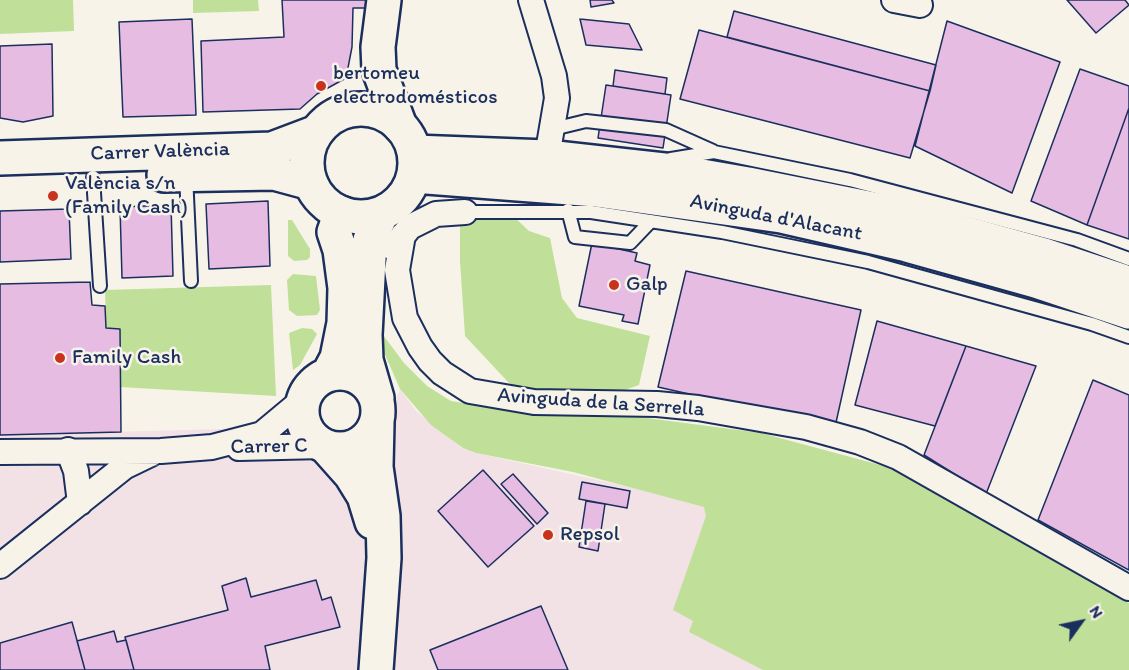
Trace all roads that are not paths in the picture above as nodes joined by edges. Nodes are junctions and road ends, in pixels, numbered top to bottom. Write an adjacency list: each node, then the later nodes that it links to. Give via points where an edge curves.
1 (384, 0): 7 (main road, via 379,70)
2 (531, 0): 6 (street, via 557,98)
3 (894, 0): 4 (street)
4 (920, 5)
5 (317, 132): 7 (main road, via 339,114 354,110 382,114); 9 (main road, Carrer València, via 272,149); 15 (main road, via 308,160)
6 (550, 143): 7 (main road, Avinguda d'Alacant); 8 (lane, via 586,121 666,130); 10 (main road, Avinguda d'Alacant)
7 (409, 151): 14 (main road, Avinguda d'Alacant); 20 (main road, via 402,198)
8 (714, 152): 10 (lane); 21 (lane, via 944,203 1077,240)
9 (0, 158)
10 (626, 166): 23 (main road, Avinguda d'Alacant, via 720,178 888,212)
11 (186, 174): 12 (main road, Carrer València); 15 (main road, Carrer València, via 274,173); 22 (lane)
12 (93, 177): 13 (main road, Carrer València); 24 (lane)
13 (0, 180)
14 (502, 182): 16 (lane); 25 (main road, Avinguda d'Alacant, via 668,198 792,219 907,245)
15 (311, 183): 18 (main road, via 321,199)
16 (562, 210): 17 (lane); 19 (lane); 19 (lane, via 575,237 630,243)
17 (465, 212): 20 (street, via 436,214 410,227)
18 (341, 213): 20 (main road); 27 (main road, via 334,232 345,288 344,322 337,358)
19 (651, 221): 26 (lane, via 868,262)
20 (392, 224): 29 (main road, Carrer C, via 370,240 366,360); 38 (street, Avinguda de la Serrella, via 405,318 430,361 470,391 534,402 698,408 806,427 860,442 898,457)
21 (1129, 259)
22 (191, 280)
23 (1129, 283)
24 (100, 286)
25 (1129, 312)
26 (1129, 337)
27 (328, 375): 28 (main road, via 317,380); 29 (main road, via 351,374 371,388)
28 (304, 399): 30 (main road, via 303,421 307,431); 31 (street, Carrer C, via 262,434)
29 (377, 411): 30 (main road, via 363,443 352,449); 36 (main road, Carrer C, via 376,467)
30 (325, 447): 31 (street, Carrer C); 36 (main road, Carrer C, via 364,496)
31 (209, 448): 33 (street, Carrer C)
32 (68, 450): 33 (street, Carrer C); 34 (street, Carrer C); 35 (street, via 76,471)
33 (161, 451): 35 (street, Carrer C, via 124,467)
34 (0, 452)
35 (80, 503): 37 (street, Carrer C)
36 (384, 558): 39 (main road, Carrer C)
37 (0, 566)
38 (1129, 588)
39 (376, 670)

